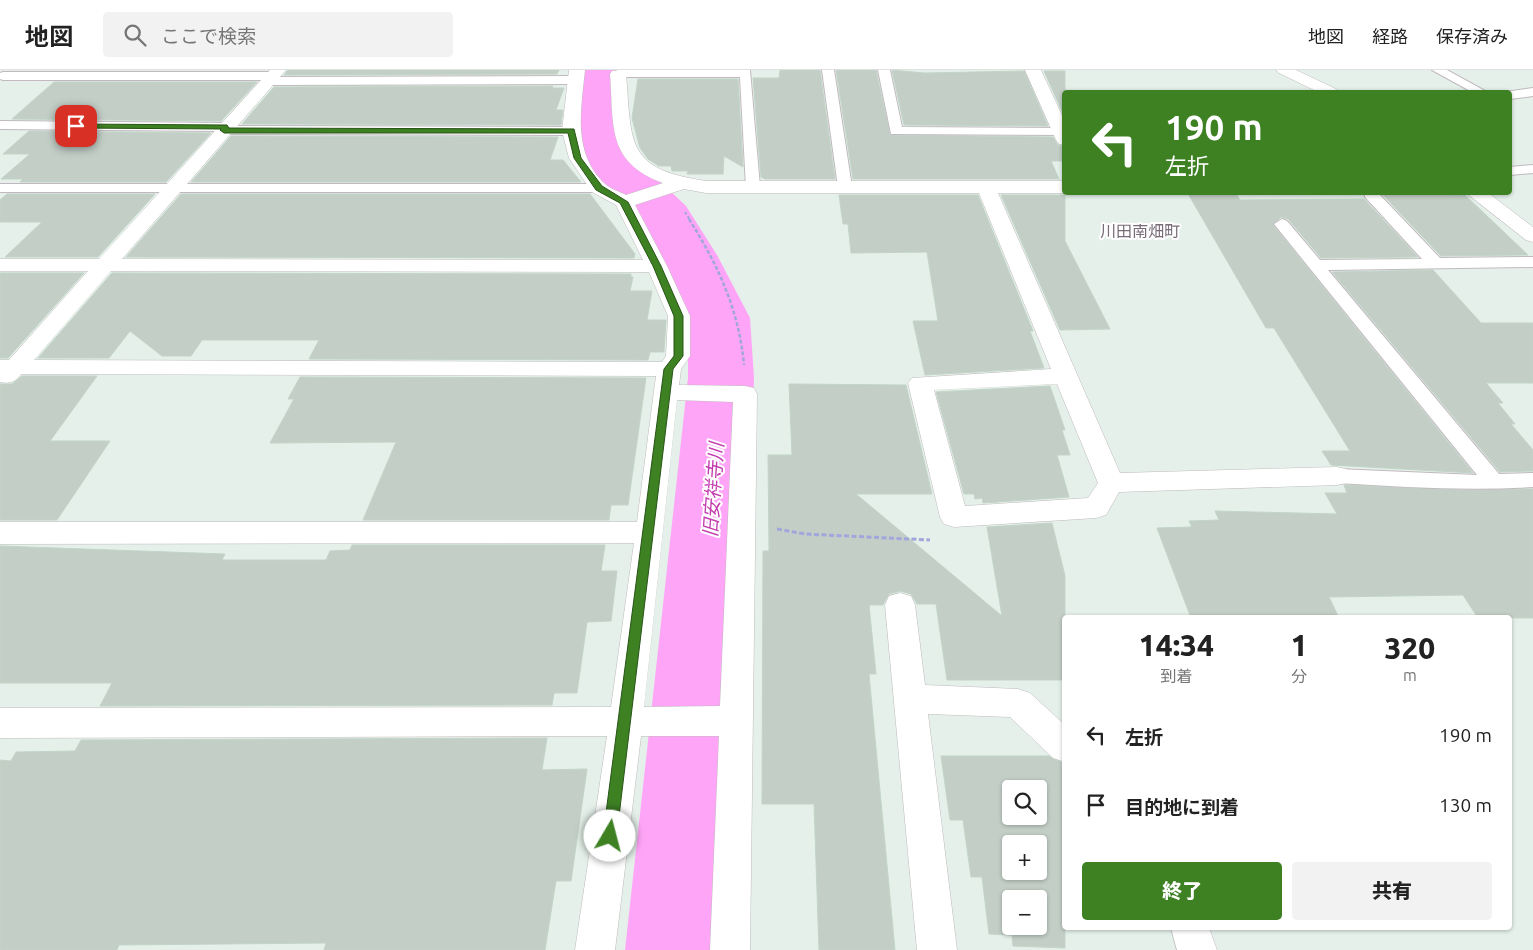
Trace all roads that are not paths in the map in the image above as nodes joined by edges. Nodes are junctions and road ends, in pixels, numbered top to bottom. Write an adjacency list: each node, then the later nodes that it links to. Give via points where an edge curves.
1 (828, 70): 24 (lane)
2 (884, 70): 19 (lane, via 896,131)
3 (1033, 70): 18 (street)
4 (1284, 70): 11 (street)
5 (1310, 70): 11 (street, via 1321,79)
6 (1438, 70): 12 (lane)
7 (618, 74): 22 (street, via 624,141 639,164); 23 (lane, via 746,73)
8 (4, 75): 10 (lane)
9 (576, 75): 10 (lane); 17 (street)
10 (272, 76): 16 (street)
11 (1326, 90)
12 (1477, 90)
13 (1533, 92): 14 (lane)
14 (1512, 95)
15 (0, 125): 16 (lane)
16 (225, 129): 17 (lane); 28 (street)
17 (571, 131): 29 (street, via 578,158)
18 (1062, 134)
19 (1062, 136)
20 (1533, 169): 21 (lane)
21 (1512, 171)
22 (679, 184): 23 (street); 32 (street)
23 (753, 187): 24 (street)
24 (845, 187): 25 (street)
25 (986, 187): 26 (street); 42 (street)
26 (1062, 187)
27 (0, 188): 28 (lane)
28 (173, 188): 29 (lane); 38 (street)
29 (599, 188): 32 (street)
30 (1371, 195): 36 (lane)
31 (1478, 195): 34 (street)
32 (626, 201): 40 (street)
33 (1282, 224): 39 (lane)
34 (1533, 236)
35 (1533, 262): 36 (lane)
36 (1436, 264): 39 (lane)
37 (0, 265): 38 (street)
38 (105, 265): 40 (street); 41 (street)
39 (1314, 265): 47 (lane)
40 (657, 266): 43 (street, via 679,316)
41 (5, 373): 43 (street)
42 (1066, 376): 46 (street); 46 (street, via 920,383 954,516 1096,508)
43 (675, 385): 48 (street); 52 (street, via 741,394 742,524)
44 (1337, 476): 46 (street); 47 (lane)
45 (1533, 480): 47 (lane)
46 (1111, 483)
47 (1495, 483)
48 (648, 532): 49 (street); 53 (street)
49 (0, 533)
50 (900, 605): 51 (street)
51 (910, 699): 55 (street, via 1018,704); 59 (street)
52 (737, 721): 53 (street); 58 (street)
53 (641, 722): 54 (street); 57 (street)
54 (0, 723)
55 (1062, 744)
56 (1191, 930): 60 (street)
57 (595, 950)
58 (730, 950)
59 (938, 950)
60 (1197, 950)

